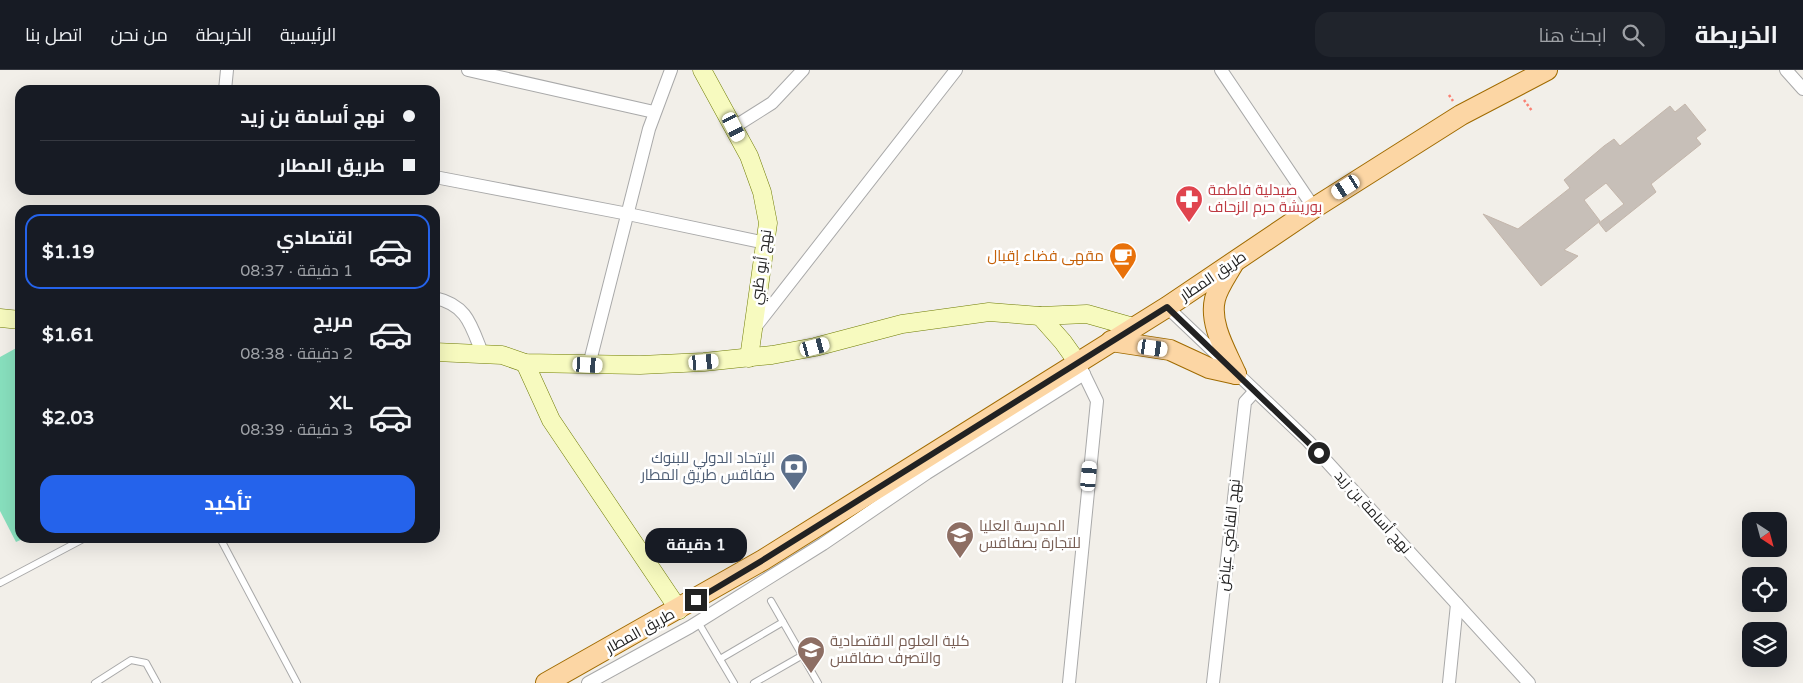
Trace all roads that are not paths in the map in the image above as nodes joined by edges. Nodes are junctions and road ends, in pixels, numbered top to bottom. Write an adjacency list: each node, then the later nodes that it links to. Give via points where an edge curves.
1 (228, 70): 10 (street)
2 (468, 70): 12 (street)
3 (672, 70): 12 (street)
4 (702, 70): 13 (main road, نهج أبو ظبي)
5 (803, 70): 13 (street, via 772,102)
6 (956, 70): 25 (street)
7 (1221, 70): 15 (street)
8 (1547, 70): 15 (main road, طريق المطار, via 1461,115)
9 (1786, 70): 11 (street)
10 (226, 85)
11 (1803, 89)
12 (654, 112): 16 (street)
13 (734, 127): 17 (main road, نهج أبو ظبي, via 762,192 768,224)
14 (440, 178): 16 (street)
15 (1314, 208): 18 (main road, طريق المطار)
16 (628, 214): 17 (street); 31 (street)
17 (766, 243): 25 (main road, نهج أبو ظبي)
18 (1234, 262): 20 (main road, طريق المطار); 33 (main road, via 1216,298 1214,310 1220,337)
19 (440, 300): 28 (street, via 458,306)
20 (1167, 307): 24 (main road, طريق المطار); 33 (street, نهج أسامة بن زيد)
21 (1040, 316): 24 (main road, via 1087,314); 29 (main road, via 989,312 902,324 815,347); 32 (main road)
22 (0, 318): 23 (main road)
23 (15, 320)
24 (1133, 327): 26 (main road, طريق المطار)
25 (751, 332): 29 (main road, نهج أبو ظبي)
26 (1111, 341): 32 (main road, طريق المطار); 33 (main road, via 1170,350 1209,368)
27 (440, 352): 28 (main road)
28 (482, 353): 30 (main road, via 502,355)
29 (749, 358): 31 (main road, via 670,364)
30 (525, 364): 31 (main road); 40 (main road, via 562,437)
31 (588, 365)
32 (1081, 368): 40 (main road, طريق المطار); 42 (street, via 823,544); 53 (street, via 1097,401)
33 (1236, 374): 34 (street, نهج أسامة بن زيد)
34 (1255, 391): 39 (street, نهج أسامة بن زيد, via 1308,441); 54 (street, نهج القاضي عياض, via 1245,402)
35 (76, 543): 37 (lane)
36 (223, 543): 47 (lane)
37 (0, 583)
38 (771, 601): 41 (lane)
39 (1456, 604): 55 (street); 56 (street, نهج أسامة بن زيد)
40 (679, 610): 42 (street); 48 (main road, طريق المطار)
41 (783, 622): 43 (lane); 44 (lane)
42 (694, 624): 44 (lane); 49 (street)
43 (803, 655): 51 (lane); 52 (lane)
44 (720, 659): 50 (lane)
45 (95, 683): 46 (lane, via 131,660 146,663)
46 (157, 683)
47 (297, 683)
48 (546, 683)
49 (588, 683)
50 (734, 683)
51 (754, 683)
52 (818, 683)
53 (1069, 683)
54 (1213, 683)
55 (1449, 683)
56 (1530, 683)

